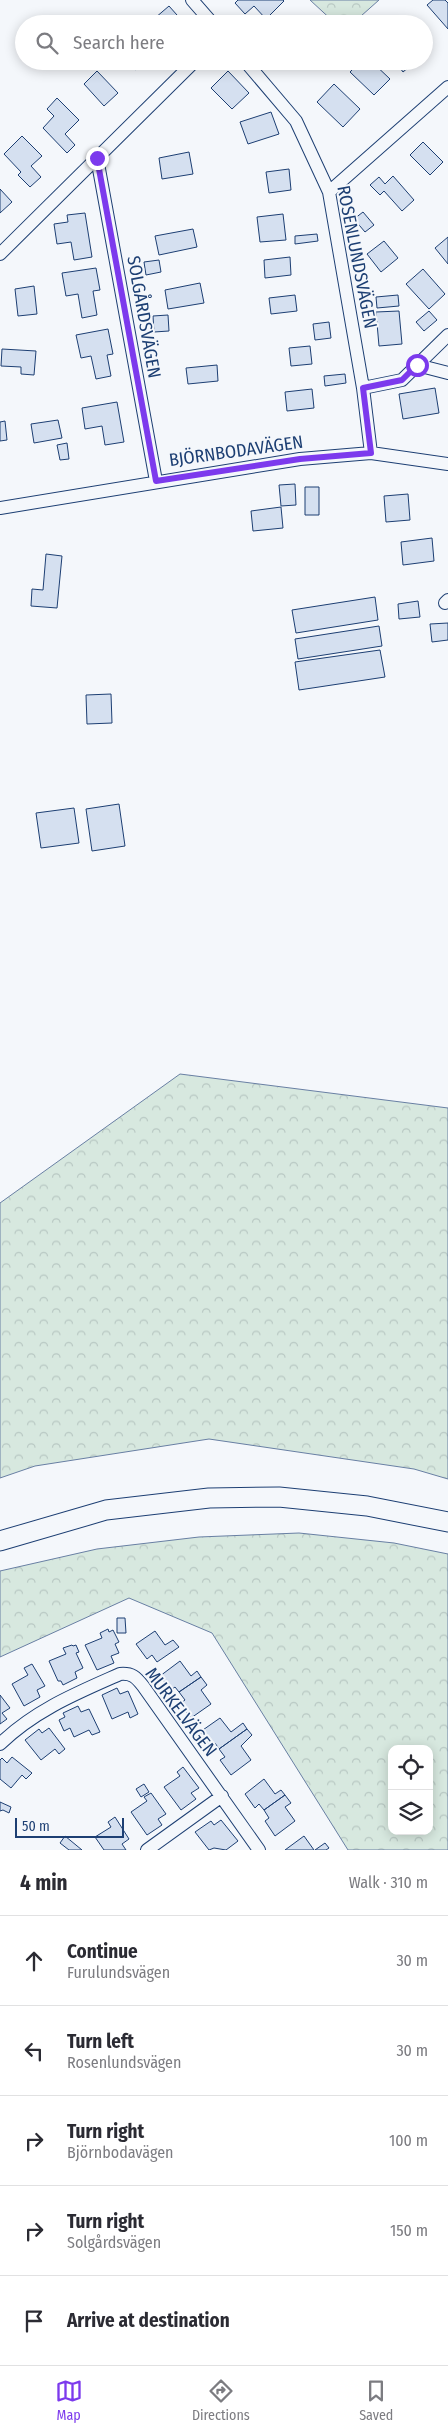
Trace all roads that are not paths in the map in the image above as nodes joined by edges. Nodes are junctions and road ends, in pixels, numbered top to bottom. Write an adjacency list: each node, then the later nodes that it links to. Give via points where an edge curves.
1 (192, 0): 2 (street)
2 (205, 15)
3 (186, 70): 6 (street)
4 (253, 70): 7 (street, ROSENLUNDSVÄGEN, via 296,121)
5 (448, 87): 7 (street)
6 (97, 158): 8 (street); 15 (street, SOLGÅRDSVÄGEN)
7 (329, 192): 12 (street, ROSENLUNDSVÄGEN)
8 (0, 254)
9 (448, 335): 10 (street)
10 (417, 365): 11 (street); 12 (street, via 402,380)
11 (448, 373)
12 (363, 388): 13 (street, ROSENLUNDSVÄGEN)
13 (371, 453): 14 (street, BJÖRNBODAVÄGEN); 15 (street, BJÖRNBODAVÄGEN, via 300,459)
14 (448, 464)
15 (156, 481): 16 (street, BJÖRNBODAVÄGEN)
16 (0, 508)
17 (448, 1522): 18 (street, via 367,1506 279,1497 209,1498 106,1510)
18 (0, 1541)
19 (0, 1744): 20 (street, MURKELVÄGEN, via 51,1705 120,1674 129,1674 136,1676)
20 (222, 1796): 21 (street); 22 (street, MURKELVÄGEN)
21 (146, 1850)
22 (259, 1850)

